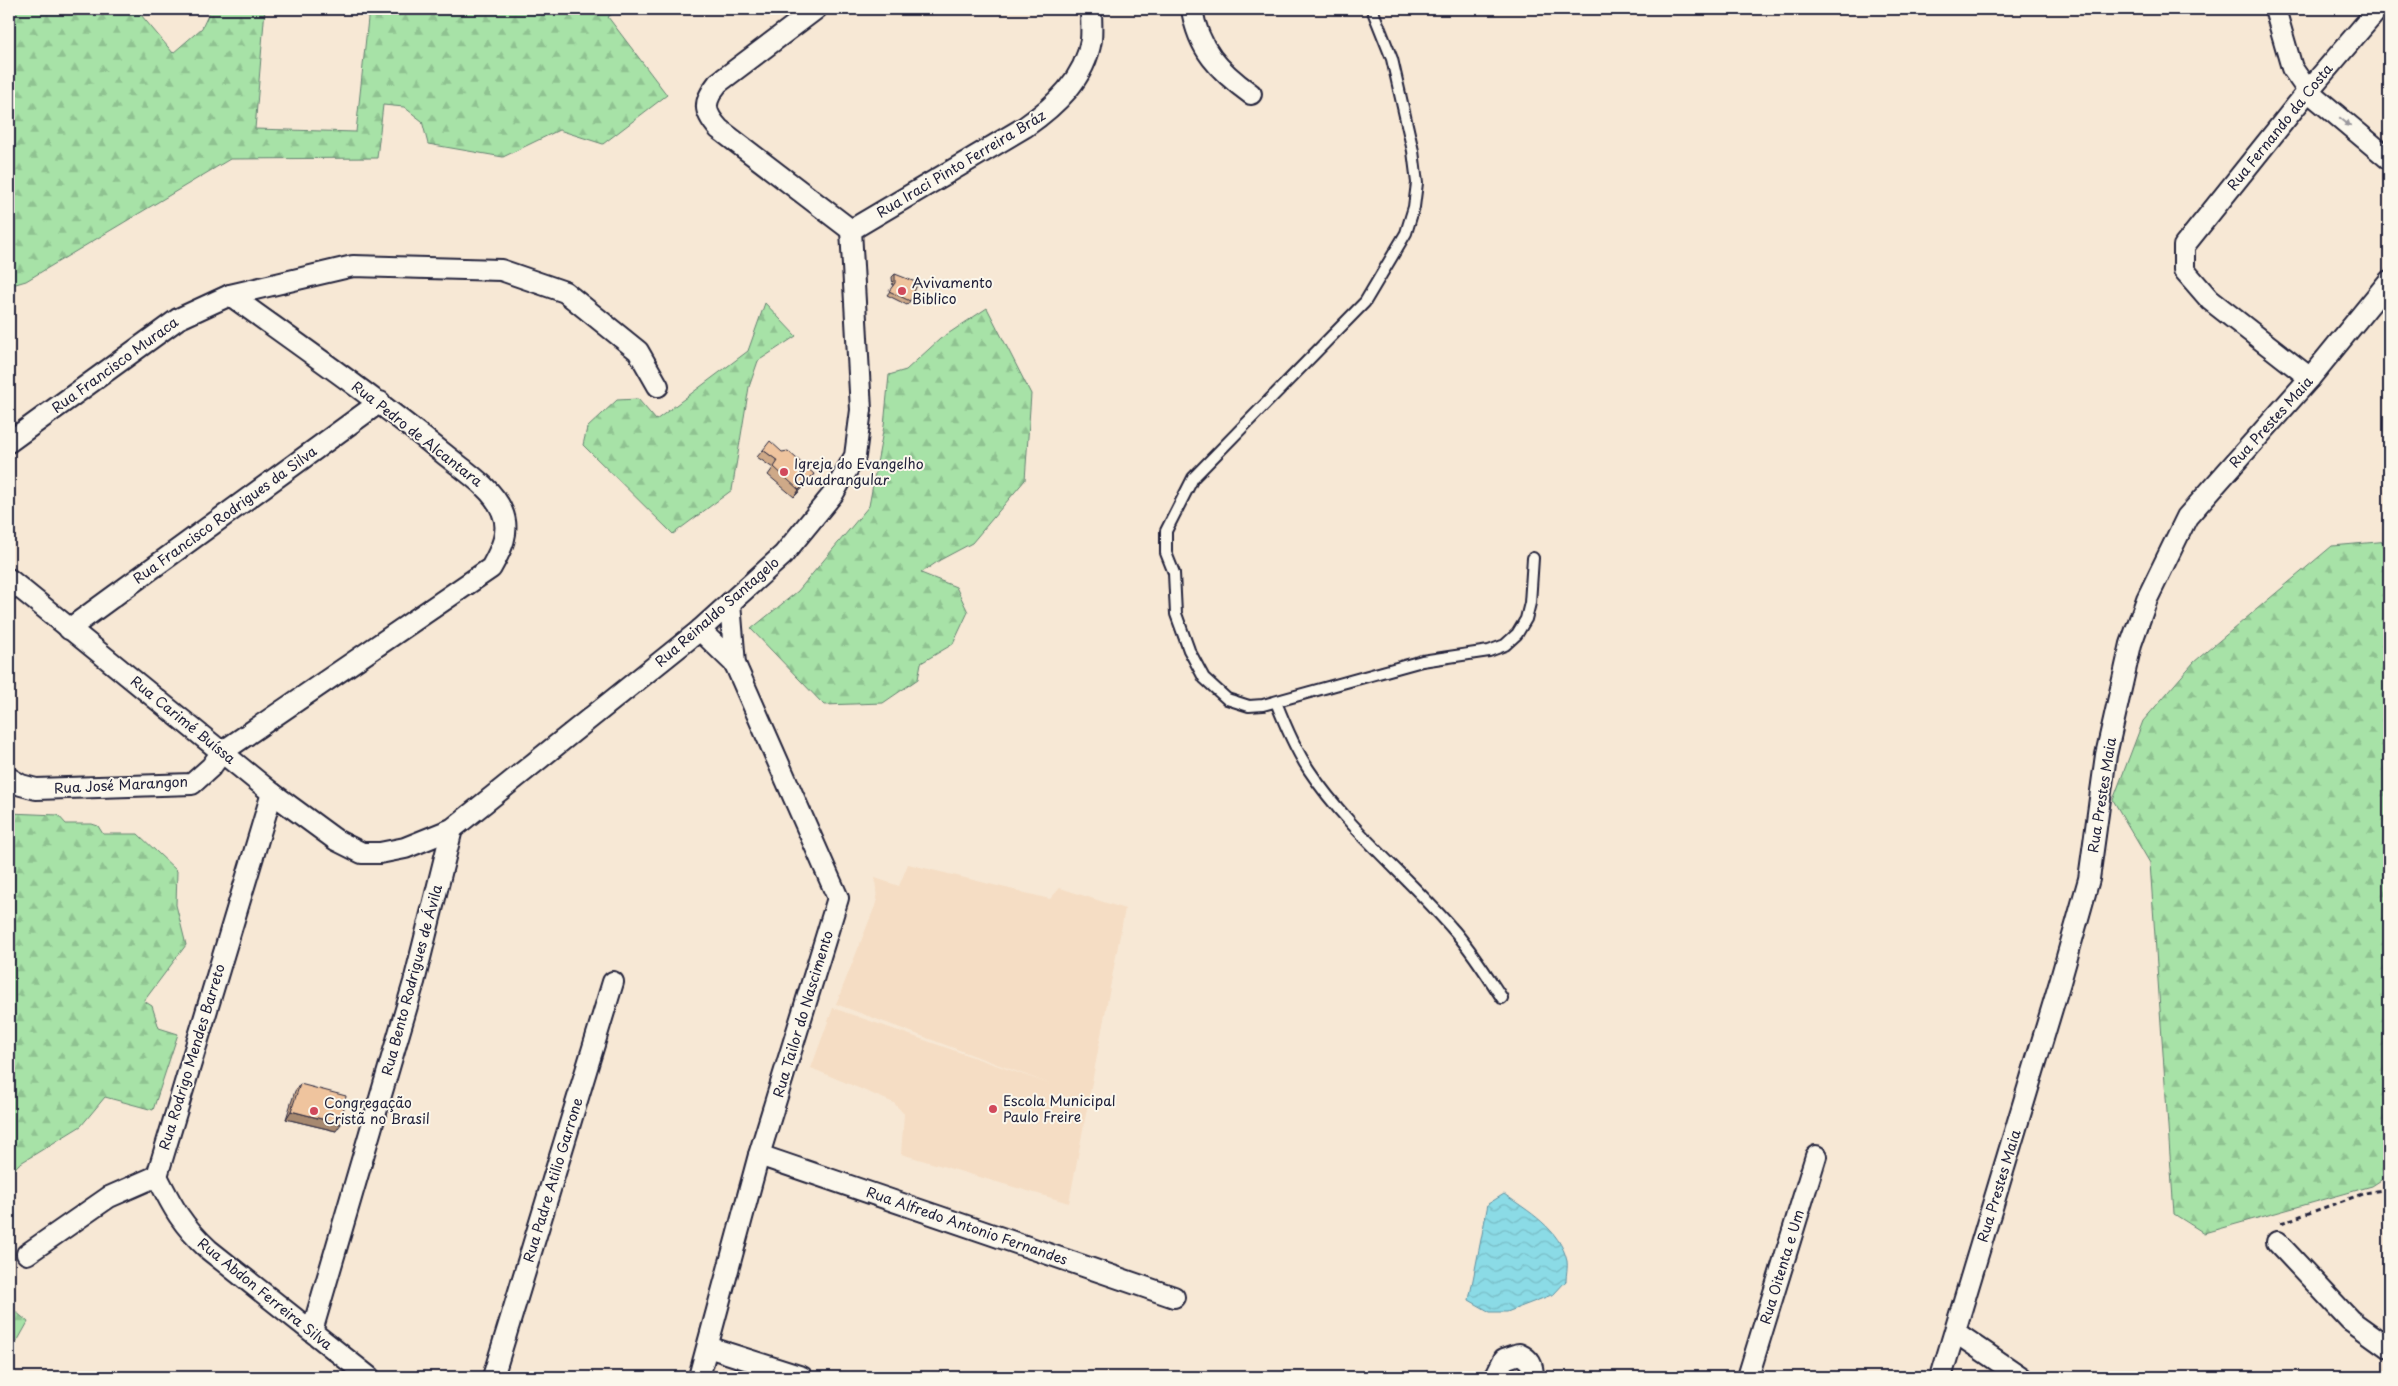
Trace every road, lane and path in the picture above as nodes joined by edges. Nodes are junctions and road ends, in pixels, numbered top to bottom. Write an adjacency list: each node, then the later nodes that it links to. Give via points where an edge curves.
1 (816, 9): 10 (street, via 718,83 707,100 706,109 711,120 725,134)
2 (1091, 9): 10 (street, Rua Iraci Pinto Ferreira Bráz, via 1091,40 1084,64 1052,108)
3 (1192, 9): 8 (street, via 1195,29 1205,50 1232,80)
4 (1372, 9): 23 (lane, via 1392,59 1413,151 1417,183 1406,233 1365,302 1193,478 1166,531 1166,553 1174,573 1176,614 1189,650 1204,678 1228,698 1240,703 1249,706)
5 (2275, 9): 7 (street, via 2292,68)
6 (2378, 9): 7 (street, Rua Fernando da Costa)
7 (2308, 91): 9 (street, one-way to 9); 13 (street, Rua Fernando da Costa, via 2184,246 2184,270 2210,300)
8 (1251, 94)
9 (2389, 159)
10 (851, 230): 19 (street, Rua Reinaldo Santagelo, via 861,410 855,456 833,494 783,555)
11 (2389, 281): 13 (street, Rua Prestes Maia)
12 (230, 295): 14 (street, Rua Francisco Muraca, via 353,266 501,270 566,292 638,350); 15 (street, Rua Pedro de Alcantara); 16 (street, Rua Francisco Muraca, via 178,318)
13 (2310, 378): 39 (street, Rua Prestes Maia, via 2187,517 2147,599 2131,644 2106,755 2089,879)
14 (658, 386)
15 (380, 402): 20 (street, Rua Francisco Rodrigues da Silva); 24 (street, Rua Pedro de Alcantara, via 485,488 502,510 506,531 501,548 491,568 468,585)
16 (9, 442)
17 (1533, 558): 23 (lane, via 1526,619 1506,645 1489,652 1422,662)
18 (9, 579): 20 (street, Rua Carimé Buíssa)
19 (730, 603): 21 (street, Rua Reinaldo Santagelo); 22 (street, Rua Tailor do Nascimento)
20 (69, 629): 24 (street, Rua Carimé Buíssa)
21 (700, 630): 22 (street, Rua Tailor do Nascimento); 27 (street, Rua Reinaldo Santagelo)
22 (735, 664): 31 (street, Rua Tailor do Nascimento, via 838,898)
23 (1276, 702): 30 (lane, via 1309,770 1349,820 1453,928)
24 (222, 752): 25 (street, Rua José Marangon, via 192,784 36,789); 26 (street, Rua Carimé Buíssa)
25 (9, 778)
26 (272, 793): 28 (street, Rua Carimé Buíssa, via 336,840); 33 (street, Rua Rodrigo Mendes Barreto)
27 (452, 829): 28 (street, Rua Reinaldo Santagelo, via 405,848 380,854); 38 (street, Rua Bento Rodrigues de Ávila, via 414,982)
28 (362, 853)
29 (613, 982): 43 (street, Rua Padre Atilio Garrone)
30 (1502, 998)
31 (759, 1155): 37 (street, Rua Alfredo Antonio Fernandes); 40 (street, Rua Tailor do Nascimento)
32 (1816, 1156): 48 (street, Rua Oitenta e Um)
33 (156, 1176): 36 (street, via 109,1197); 38 (street, Rua Abdon Ferreira Silva, via 188,1231)
34 (2389, 1189): 35 (path, via 2366,1192 2280,1223 2274,1236)
35 (2277, 1242): 41 (street, via 2350,1320)
36 (27, 1254)
37 (1174, 1297)
38 (312, 1331): 42 (street, Rua Abdon Ferreira Silva)
39 (1955, 1332): 49 (street, Rua Prestes Maia); 50 (street)
40 (708, 1347): 44 (street, Rua Tailor do Nascimento); 45 (street)
41 (2389, 1348)
42 (370, 1377)
43 (493, 1377)
44 (699, 1377)
45 (802, 1377)
46 (1495, 1377): 47 (street, via 1504,1359 1519,1354 1530,1362)
47 (1533, 1377)
48 (1748, 1377)
49 (1941, 1377)
50 (2021, 1377)

